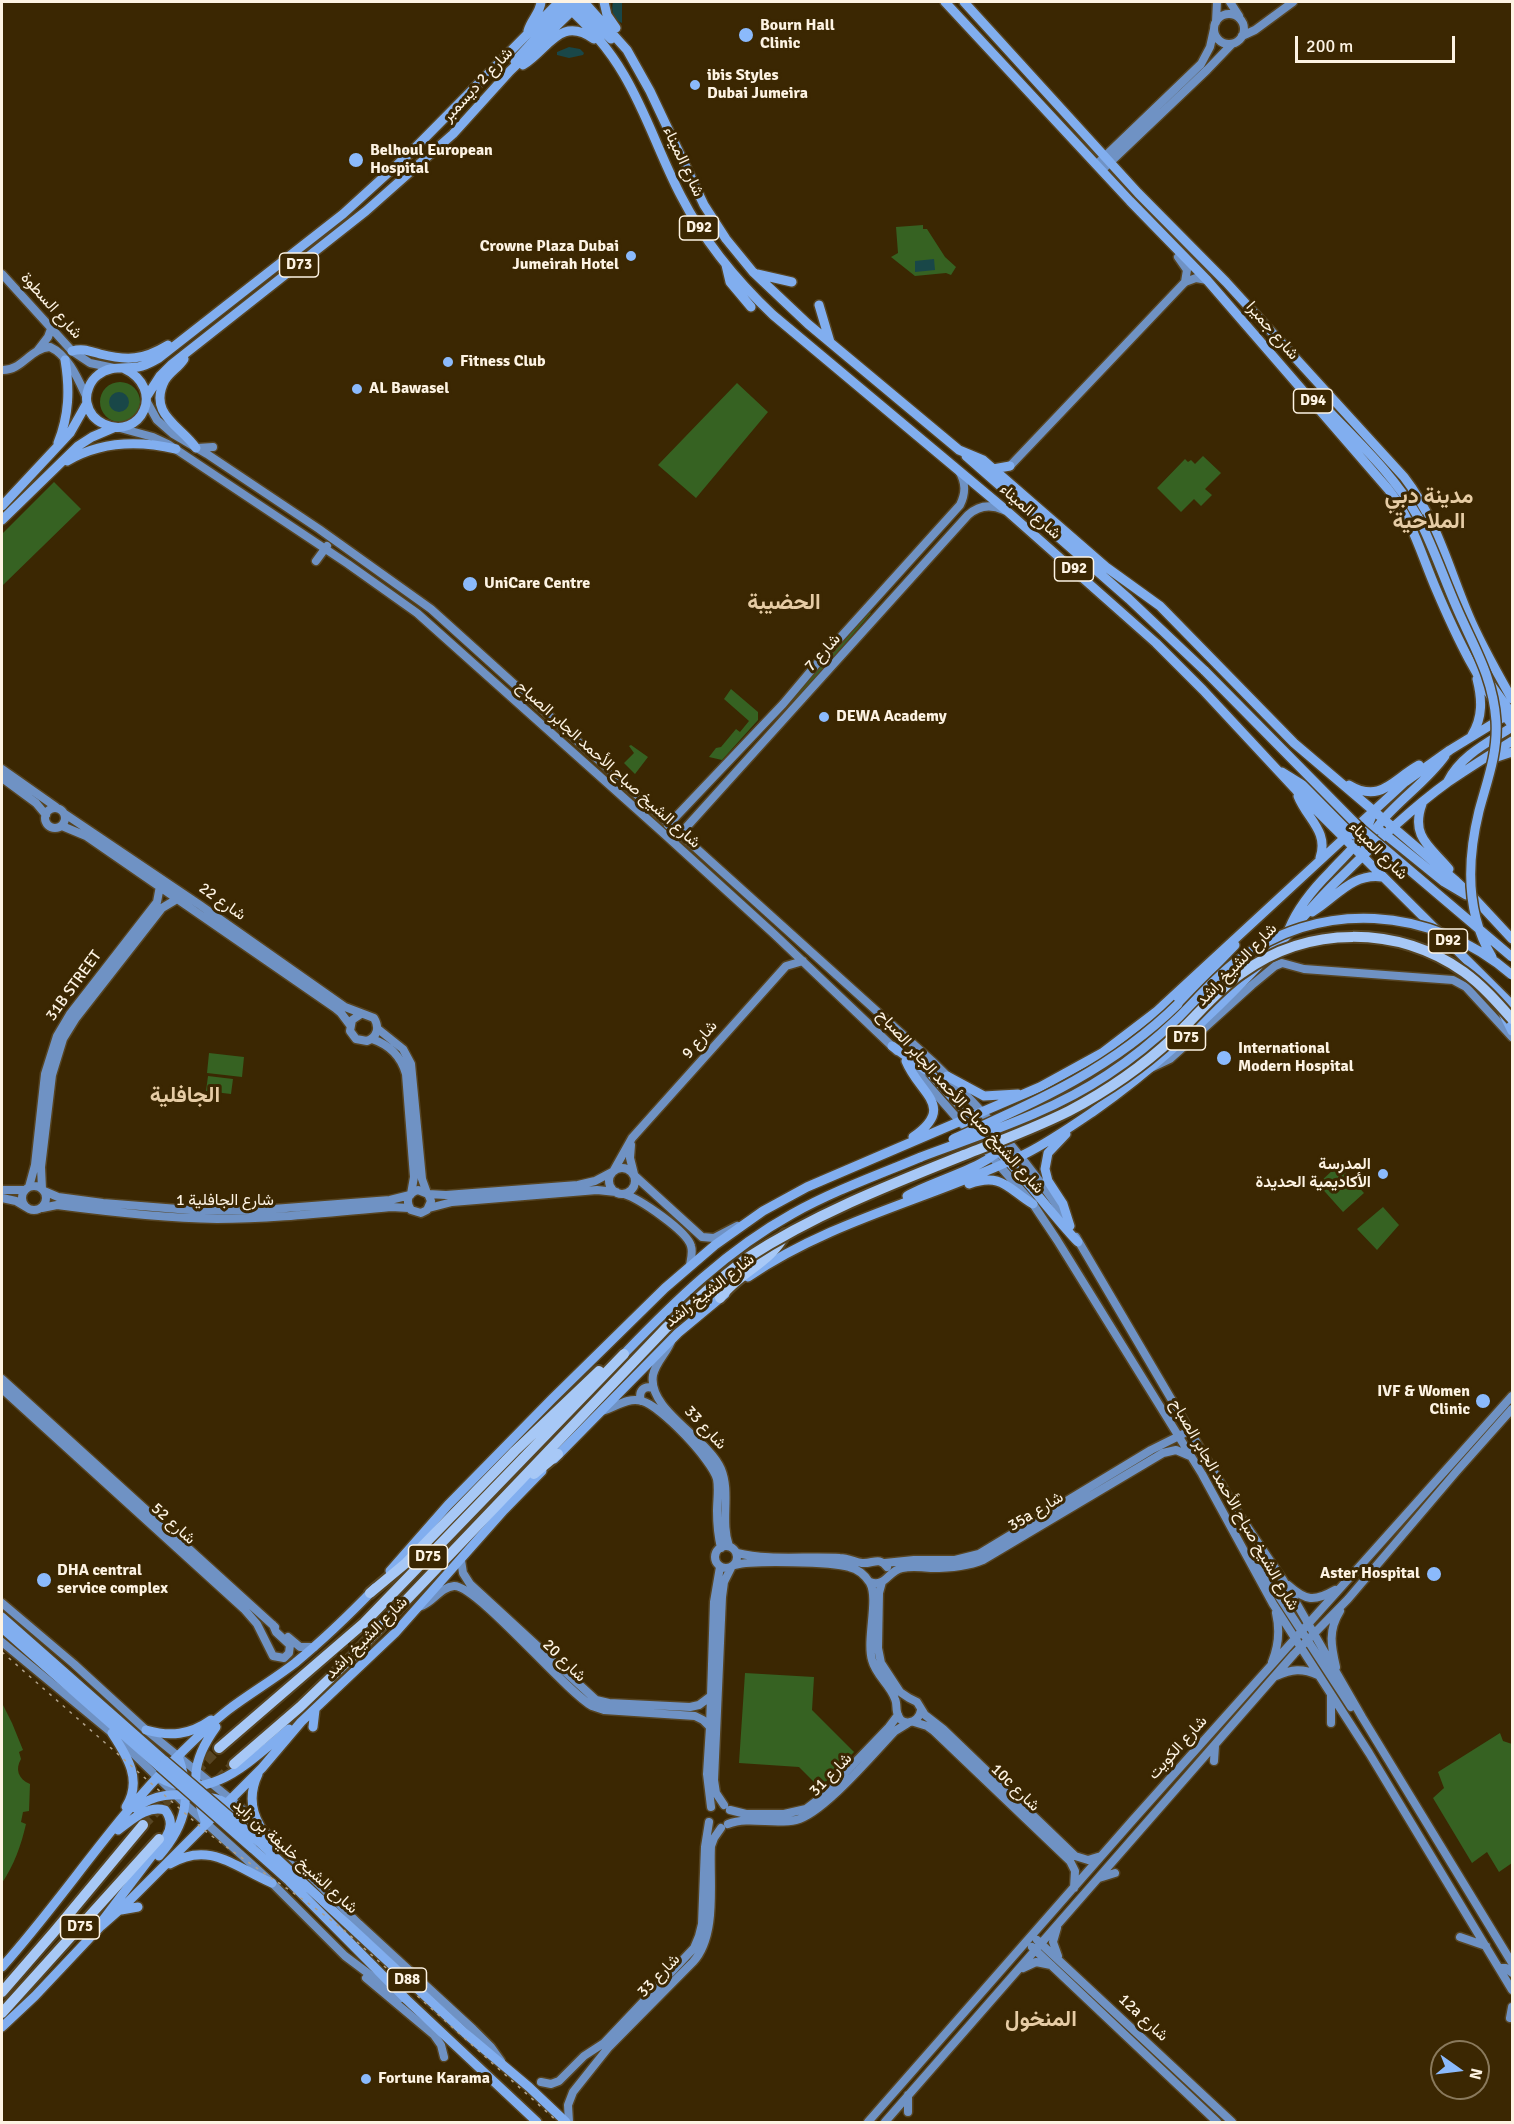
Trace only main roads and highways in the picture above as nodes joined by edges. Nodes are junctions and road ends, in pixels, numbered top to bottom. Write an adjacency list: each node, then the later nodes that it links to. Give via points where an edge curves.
1 (542, 2): 6 (main road)
2 (604, 2): 8 (main road, via 607,15 635,54)
3 (945, 2): 25 (main road, شارع جميرا / D94, via 1207,280)
4 (964, 2): 43 (main road, شارع جميرا / D94, via 1411,486 1435,528 1469,616)
5 (572, 6): 6 (main road, شارع 2 ديسمبر / D73); 7 (main road, شارع الميناء / D92); 8 (main road, شارع الميناء / D92, via 627,50); 9 (main road, شارع 2 ديسمبر / D73)
6 (527, 34): 10 (main road, شارع 2 ديسمبر / D73)
7 (605, 46): 9 (main road, via 584,32 568,30 529,62); 14 (main road, شارع الميناء / D92, via 632,90 690,213)
8 (636, 66): 15 (main road, شارع الميناء / D92, via 705,205)
9 (510, 71): 12 (main road, شارع 2 ديسمبر / D73, via 453,134)
10 (426, 138): 11 (main road, شارع 2 ديسمبر / D73); 12 (main road, via 428,143 419,154)
11 (408, 155): 13 (main road, via 411,163 400,174); 19 (main road, شارع 2 ديسمبر / D73, via 343,214)
12 (422, 161): 13 (main road, شارع 2 ديسمبر / D73)
13 (400, 180): 22 (main road, شارع 2 ديسمبر / D73, via 344,230)
14 (726, 266): 18 (main road, via 730,282); 54 (main road, شارع الميناء / D92, via 773,315 1007,511 1161,648)
15 (753, 272): 16 (main road); 20 (main road, شارع الميناء / D92)
16 (792, 282)
17 (819, 305): 20 (main road)
18 (752, 307)
19 (186, 335): 21 (main road, via 141,358 85,349); 24 (main road, شارع 2 ديسمبر / D73, via 152,362)
20 (830, 342): 32 (main road, شارع الميناء / D92)
21 (72, 351)
22 (189, 352): 26 (main road, شارع 2 ديسمبر / D73, via 160,376); 29 (main road, via 165,381 161,404 168,421 188,436)
23 (65, 360): 30 (main road, via 67,413)
24 (119, 368): 26 (main road, via 142,382); 27 (main road, via 99,373 90,383)
25 (1287, 372): 42 (main road, شارع جميرا / D94, via 1399,503); 76 (main road, bridge, via 1385,469 1406,496 1479,653 1493,694 1496,723 1494,754 1470,860 1470,888 1483,941 1492,959)
26 (147, 399): 28 (main road, via 138,419)
27 (87, 400): 28 (main road, via 96,419); 30 (main road, via 76,426)
28 (117, 428): 33 (main road, via 85,441)
29 (196, 448)
30 (56, 449): 36 (main road)
31 (176, 449): 33 (main road, via 147,443 117,444 82,453)
32 (959, 450): 34 (main road, شارع الميناء / D92, via 980,458); 40 (main road)
33 (57, 466): 39 (main road)
34 (993, 469): 35 (main road, شارع الميناء / D92); 35 (main road, via 1010,466)
35 (1007, 482): 41 (main road, شارع الميناء / D92, via 1115,574)
36 (19, 489): 37 (main road); 38 (main road)
37 (2, 492)
38 (2, 506)
39 (2, 520)
40 (1073, 550): 41 (main road); 74 (main road, bridge, via 1205,671 1360,828)
41 (1153, 600): 53 (main road, شارع الميناء / D92)
42 (1473, 665): 45 (main road); 47 (main road, via 1481,709)
43 (1509, 690): 44 (main road, شارع جميرا / D94)
44 (1512, 699)
45 (1511, 715): 46 (main road); 47 (main road)
46 (1512, 726): 55 (main road, via 1466,757)
47 (1472, 736): 49 (main road)
48 (1512, 741): 52 (main road, شارع الشيخ راشد / D75)
49 (1449, 750): 51 (main road); 59 (main road, via 1428,778)
50 (1512, 752): 52 (main road)
51 (1434, 760): 53 (main road, via 1413,769 1387,788 1371,792 1356,789); 58 (main road)
52 (1477, 763): 55 (main road, شارع الشيخ راشد / D75)
53 (1324, 769): 58 (main road, شارع الميناء / D92)
54 (1276, 770): 56 (main road, شارع الميناء / D92); 62 (main road, via 1298,781)
55 (1447, 783): 57 (main road, شارع الشيخ راشد / D75)
56 (1296, 790): 62 (main road, شارع الميناء / D92); 66 (main road, via 1322,834)
57 (1422, 803): 61 (main road, شارع الشيخ راشد / D75); 68 (main road, via 1418,820 1422,837)
58 (1373, 811): 59 (main road, شارع الميناء / D92); 60 (main road)
59 (1383, 820): 60 (main road); 61 (main road, شارع الميناء / D92)
60 (1368, 826): 61 (main road); 62 (main road, شارع الشيخ راشد / D75); 63 (main road)
61 (1386, 834): 63 (main road); 65 (main road, شارع الشيخ راشد / D75); 68 (main road, شارع الميناء / D92); 69 (main road, via 1444,882)
62 (1347, 835): 63 (main road); 64 (main road, شارع الميناء / D92); 66 (main road, شارع الشيخ راشد / D75)
63 (1365, 839): 64 (main road); 65 (main road)
64 (1354, 848): 65 (main road, شارع الميناء / D92); 72 (main road, via 1304,901)
65 (1362, 857): 67 (main road, شارع الميناء / D92); 70 (main road, شارع الشيخ راشد / D75)
66 (1319, 860): 71 (main road, شارع الشيخ راشد / D75)
67 (1382, 877): 70 (main road, via 1367,876 1351,882); 77 (main road, شارع الميناء / D92)
68 (1456, 882): 69 (main road, شارع الميناء / D92)
69 (1474, 898): 73 (main road, شارع الميناء / D92)
70 (1304, 916): 72 (main road, شارع الشيخ راشد / D75)
71 (1253, 922): 83 (main road, شارع الشيخ راشد / D75, via 1139,1026); 92 (main road, bridge, via 1224,957 1139,1039 1089,1074)
72 (1286, 937): 88 (main road, شارع الشيخ راشد / D75, via 1151,1068)
73 (1512, 939)
74 (1512, 957)
75 (1512, 975): 92 (main road, bridge, via 1461,940 1404,921 1356,918 1297,929 1242,957 1154,1039 1092,1085 1027,1118)
76 (1512, 981)
77 (1494, 986): 78 (main road, شارع الميناء / D92); 80 (main road)
78 (1512, 1005)
79 (1512, 1019): 98 (highway, شارع الشيخ راشد, bridge, via 1472,978 1421,949 1367,937 1304,943 1273,954 1243,972 1153,1056 1080,1105 861,1197)
80 (1512, 1031)
81 (892, 1046): 86 (main road, via 930,1073)
82 (906, 1061): 90 (main road, via 930,1096 933,1111 926,1128)
83 (1071, 1071): 85 (main road, شارع الشيخ راشد / D75); 89 (main road, via 1048,1092 990,1121)
84 (947, 1076): 85 (main road, via 984,1096)
85 (1023, 1094): 86 (main road, شارع الشيخ راشد / D75)
86 (970, 1117): 87 (main road, شارع الشيخ راشد / D75); 89 (main road)
87 (960, 1121): 89 (main road); 90 (main road, شارع الشيخ راشد / D75)
88 (1074, 1124): 93 (main road, شارع الشيخ راشد / D75); 97 (main road, via 1050,1150 1045,1165)
89 (978, 1133): 91 (main road)
90 (905, 1145): 104 (main road, شارع الشيخ راشد / D75, via 768,1208 690,1265 487,1464)
91 (999, 1148): 93 (main road); 96 (main road)
92 (921, 1157): 101 (main road, via 806,1206 738,1247 682,1295)
93 (1015, 1159): 94 (main road, شارع الشيخ راشد / D75); 99 (main road, via 1056,1218)
94 (940, 1189): 95 (main road, via 992,1179); 96 (main road, شارع الشيخ راشد / D75)
95 (1033, 1204)
96 (895, 1205): 100 (main road, شارع الشيخ راشد / D75, via 806,1243)
97 (1070, 1226)
98 (785, 1234): 100 (highway, via 777,1247); 103 (highway, شارع الشيخ راشد / D75, bridge, via 747,1258 697,1299)
99 (1078, 1242)
100 (720, 1298): 102 (main road, شارع الشيخ راشد / D75, via 673,1338)
101 (624, 1354): 104 (highway, via 576,1391 406,1563); 113 (highway, شارع الشيخ راشد / D75, via 364,1623)
102 (558, 1454): 103 (highway); 108 (main road, شارع الشيخ راشد / D75, via 370,1659)
103 (499, 1503): 115 (highway, شارع الشيخ راشد / D75, via 352,1657)
104 (370, 1593): 107 (main road, شارع الشيخ راشد / D75, via 314,1647)
105 (2, 1617): 131 (main road, شارع الشيخ خليفة بن زايد / D88, bridge)
106 (2, 1628): 131 (main road, شارع الشيخ خليفة بن زايد / D88, bridge)
107 (228, 1710): 111 (main road, via 181,1734); 114 (main road, شارع الشيخ راشد / D75); 118 (main road, via 199,1755)
108 (315, 1710): 109 (main road, شارع الشيخ راشد / D75); 110 (main road)
109 (302, 1722): 116 (main road, شارع الشيخ راشد / D75); 118 (main road, via 238,1770)
110 (313, 1727)
111 (146, 1730)
112 (112, 1733): 125 (main road, via 131,1765 134,1781 130,1801)
113 (219, 1748)
114 (178, 1756): 117 (main road, شارع الشيخ راشد / D75); 119 (main road, via 184,1770)
115 (234, 1764)
116 (262, 1768): 120 (main road, شارع الشيخ راشد / D75); 124 (main road, via 252,1795)
117 (158, 1777): 119 (main road); 121 (main road, شارع الشيخ راشد / D75)
118 (197, 1792): 119 (main road); 120 (main road); 122 (main road)
119 (185, 1795): 121 (main road, via 148,1800); 129 (main road, via 182,1821 172,1840 148,1869)
120 (228, 1801): 122 (main road, شارع الشيخ راشد / D75); 127 (main road)
121 (124, 1817): 125 (main road, شارع الشيخ راشد / D75)
122 (206, 1824): 128 (main road, شارع الشيخ راشد / D75)
123 (142, 1825): 136 (highway, D75)
124 (260, 1826)
125 (106, 1838): 129 (main road, via 147,1811 167,1812 169,1834); 135 (main road, شارع الشيخ راشد / D75)
126 (159, 1839): 138 (highway, D75)
127 (282, 1849)
128 (158, 1872): 130 (main road, via 185,1857 205,1854 228,1860); 133 (main road, شارع الشيخ راشد / D75)
129 (134, 1879): 134 (main road)
130 (272, 1883)
131 (310, 1894): 141 (main road, شارع الشيخ خليفة بن زايد / D88, via 407,2000); 142 (main road, شارع الشيخ خليفة بن زايد / D88)
132 (138, 1907): 133 (main road)
133 (118, 1911): 134 (main road, شارع الشيخ راشد / D75)
134 (101, 1926): 137 (main road, شارع الشيخ راشد / D75)
135 (2, 1967)
136 (2, 1992)
137 (32, 1998): 139 (main road, شارع الشيخ راشد / D75); 140 (main road)
138 (2, 2013)
139 (2, 2027)
140 (2, 2034)
141 (537, 2122)
142 (568, 2122)

